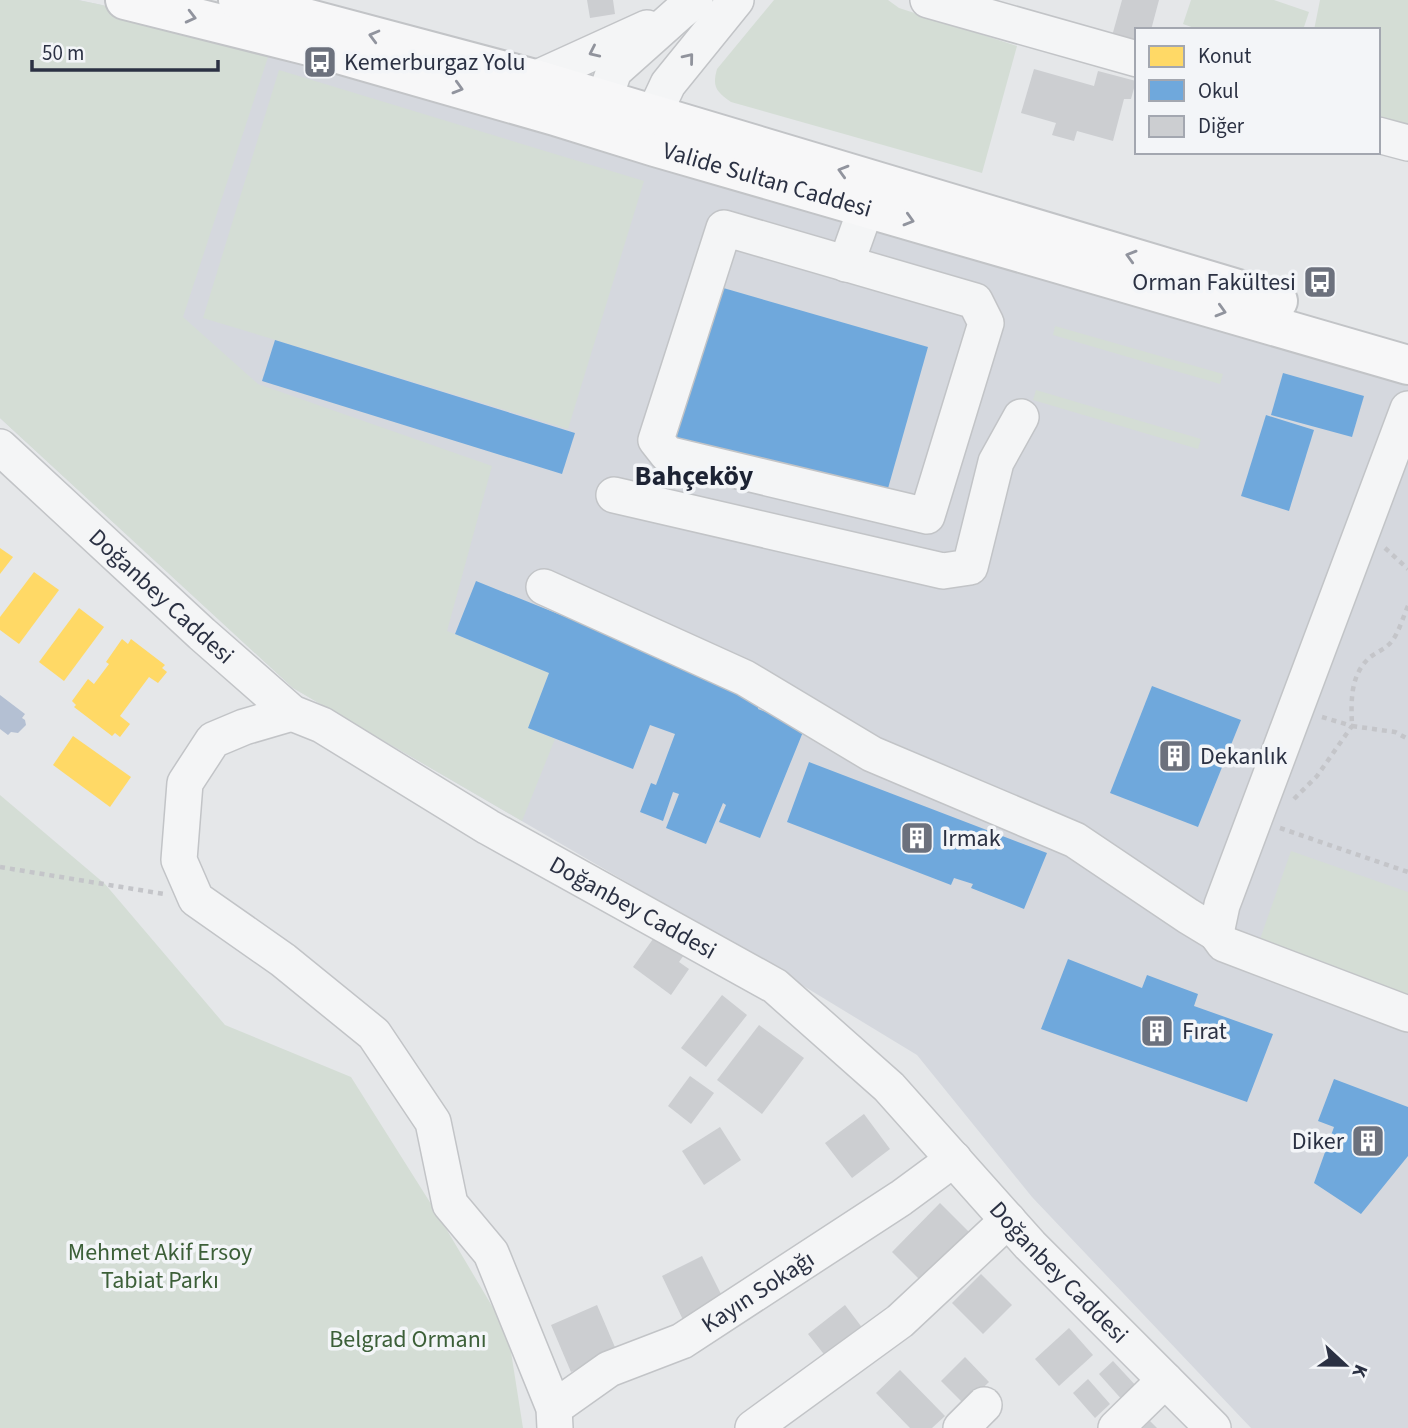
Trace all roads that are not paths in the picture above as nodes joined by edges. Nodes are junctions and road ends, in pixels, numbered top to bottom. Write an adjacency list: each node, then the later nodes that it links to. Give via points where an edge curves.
1 (125, 0): 8 (main road, Valide Sultan Caddesi, one-way to 8, via 321,49 555,116)
2 (238, 0): 7 (main road, Valide Sultan Caddesi, one-way to 2)
3 (736, 0): 9 (street, one-way to 3, via 668,84)
4 (928, 0): 6 (street)
5 (687, 6): 7 (street, one-way to 7); 8 (street, via 614,71 607,91)
6 (1135, 59)
7 (535, 79): 8 (main road, Valide Sultan Caddesi)
8 (610, 117): 9 (main road, Valide Sultan Caddesi); 12 (main road, Valide Sultan Caddesi)
9 (657, 117): 14 (main road, Valide Sultan Caddesi, one-way to 9)
10 (1380, 136): 11 (street)
11 (1408, 143)
12 (866, 208): 13 (street); 15 (main road, Valide Sultan Caddesi, one-way to 15)
13 (846, 264): 13 (street, via 975,301 986,323 927,516 667,454 656,440 724,228)
14 (1408, 339)
15 (1408, 365)
16 (1408, 409): 22 (street)
17 (1021, 417): 19 (street, via 996,461 970,567 943,571)
18 (0, 447): 21 (street, Doğanbey Caddesi)
19 (614, 495)
20 (544, 587): 22 (street, via 745,678 872,754 1075,840)
21 (292, 713): 24 (street, Doğanbey Caddesi, via 322,725 488,827 775,986 889,1087); 27 (street, via 213,740 185,783 179,860 196,899 283,960 374,1034 433,1122 450,1204 491,1253)
22 (1216, 933): 23 (street, via 1224,944)
23 (1408, 1014)
24 (954, 1159): 25 (street, Doğanbey Caddesi); 27 (street, Kayın Sokağı, via 682,1341 609,1369)
25 (1008, 1220): 26 (street, Doğanbey Caddesi); 28 (street, via 900,1321)
26 (1165, 1380): 29 (street); 30 (street, Doğanbey Caddesi)
27 (554, 1418)
28 (753, 1428)
29 (1116, 1428)
30 (1213, 1428)

